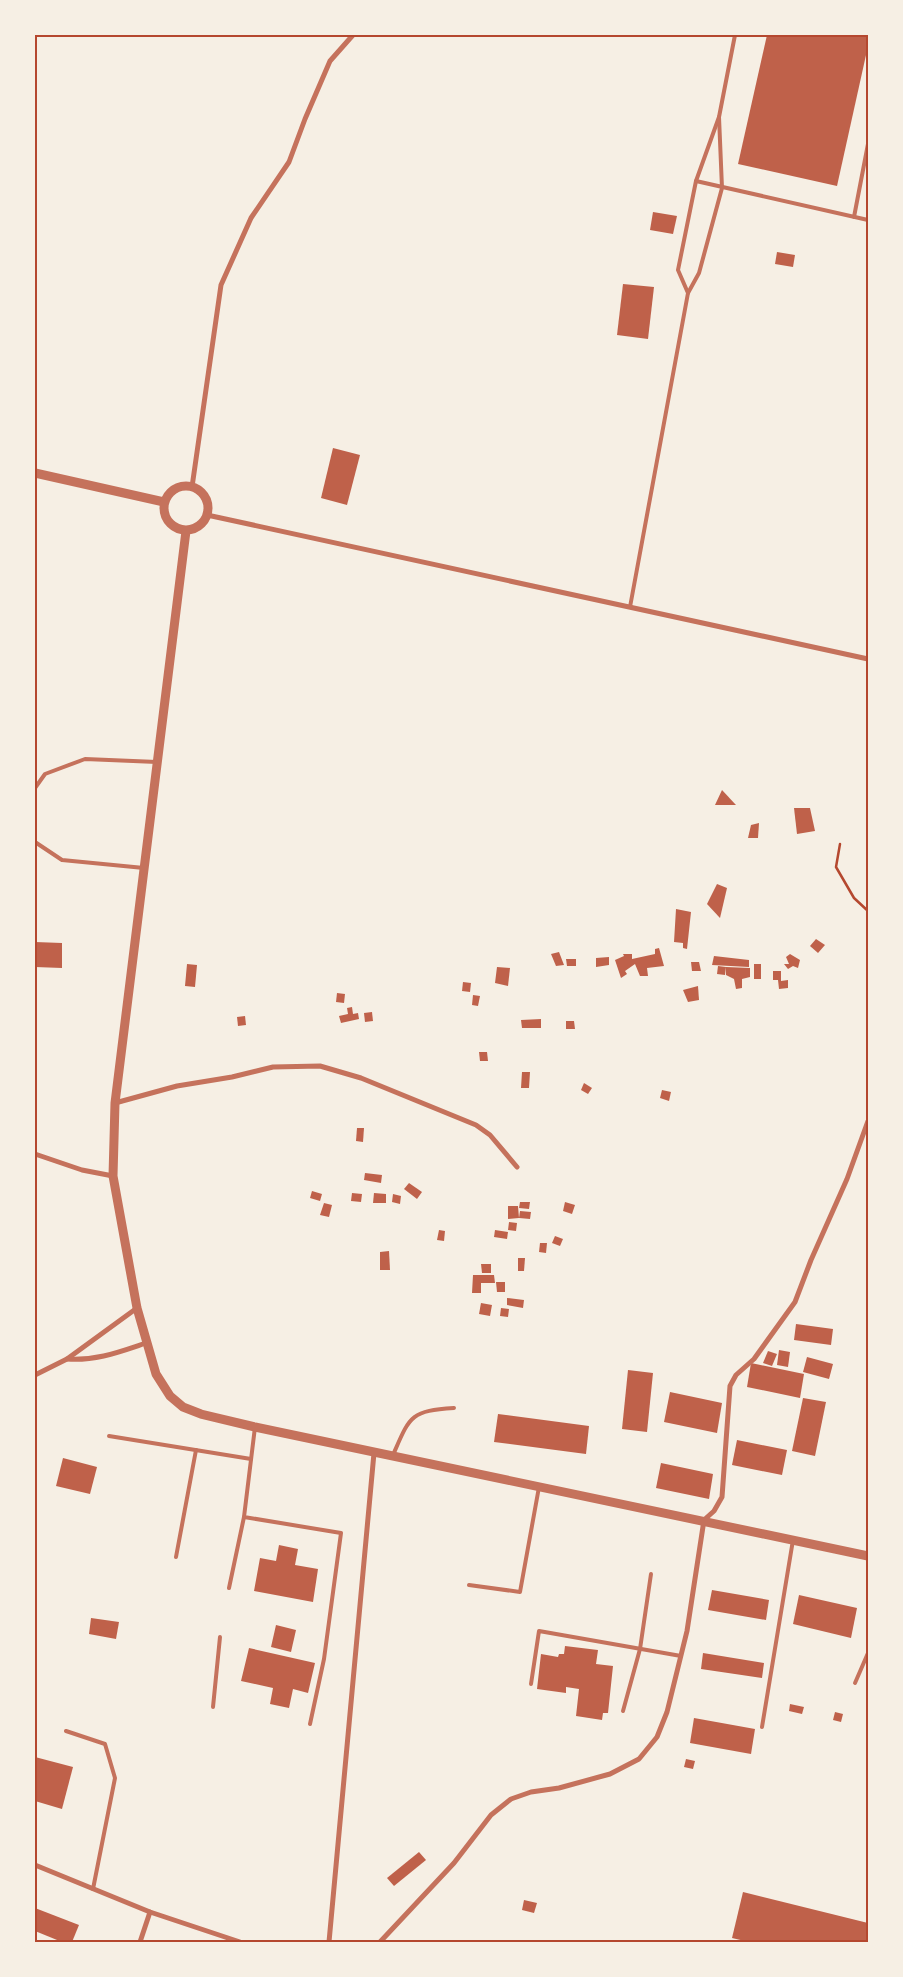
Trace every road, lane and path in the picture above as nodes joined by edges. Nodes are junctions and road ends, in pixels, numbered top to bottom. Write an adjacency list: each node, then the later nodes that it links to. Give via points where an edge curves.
1 (353, 35): 11 (street, via 330,61 289,162 252,218 221,285)
2 (735, 35): 3 (lane)
3 (719, 118): 5 (lane); 6 (lane)
4 (868, 144): 7 (lane)
5 (696, 181): 6 (lane); 9 (lane, via 678,270)
6 (722, 188): 7 (lane); 9 (lane, via 699,273)
7 (854, 218): 8 (lane)
8 (868, 220)
9 (688, 293): 15 (lane)
10 (35, 473): 12 (street)
11 (192, 487): 12 (street, via 172,490); 13 (street, via 204,495)
12 (164, 502): 14 (street, via 168,522)
13 (207, 515): 14 (street, via 199,526); 15 (street)
14 (186, 530): 17 (street)
15 (630, 607): 16 (street)
16 (868, 659)
17 (157, 762): 18 (lane, via 85,760 45,774); 21 (street)
18 (35, 788)
19 (35, 842): 21 (lane, via 62,860)
20 (840, 844): 22 (path, via 836,867 854,898)
21 (144, 868): 23 (street)
22 (868, 911)
23 (116, 1103): 26 (street, via 177,1086 273,1067 320,1066 361,1078 476,1125 490,1135); 27 (street)
24 (868, 1120): 41 (street, via 795,1302 730,1386 722,1497)
25 (35, 1154): 27 (street, via 82,1170)
26 (517, 1168)
27 (113, 1176): 28 (street)
28 (137, 1308): 29 (street); 30 (street)
29 (146, 1343): 30 (street, via 102,1358); 33 (street, via 156,1374 170,1396 182,1407)
30 (67, 1359): 31 (street)
31 (35, 1375)
32 (454, 1408): 37 (lane, via 419,1413 410,1421)
33 (255, 1427): 36 (street); 38 (lane)
34 (110, 1436): 35 (lane)
35 (196, 1450): 38 (lane); 44 (lane)
36 (374, 1452): 37 (street); 64 (street)
37 (393, 1456): 39 (street)
38 (251, 1459): 40 (lane)
39 (539, 1487): 41 (street); 46 (lane, via 520,1592)
40 (244, 1517): 47 (lane); 56 (lane, via 341,1533 324,1659)
41 (704, 1520): 42 (street); 51 (street)
42 (793, 1540): 43 (street); 57 (lane)
43 (868, 1556)
44 (176, 1558)
45 (651, 1574): 49 (lane)
46 (469, 1585)
47 (229, 1588)
48 (220, 1637): 54 (lane)
49 (640, 1649): 51 (lane); 53 (lane, via 539,1631); 55 (lane)
50 (868, 1653): 52 (lane)
51 (681, 1656): 65 (street, via 657,1737 639,1759 610,1774 511,1799 491,1815 454,1864)
52 (855, 1683)
53 (531, 1684)
54 (212, 1707)
55 (623, 1711)
56 (310, 1724)
57 (762, 1727)
58 (66, 1731): 60 (lane, via 105,1744 115,1778)
59 (35, 1865): 60 (street)
60 (93, 1889): 61 (street)
61 (150, 1912): 62 (street); 63 (street)
62 (140, 1942)
63 (240, 1942)
64 (328, 1942)
65 (380, 1942)

